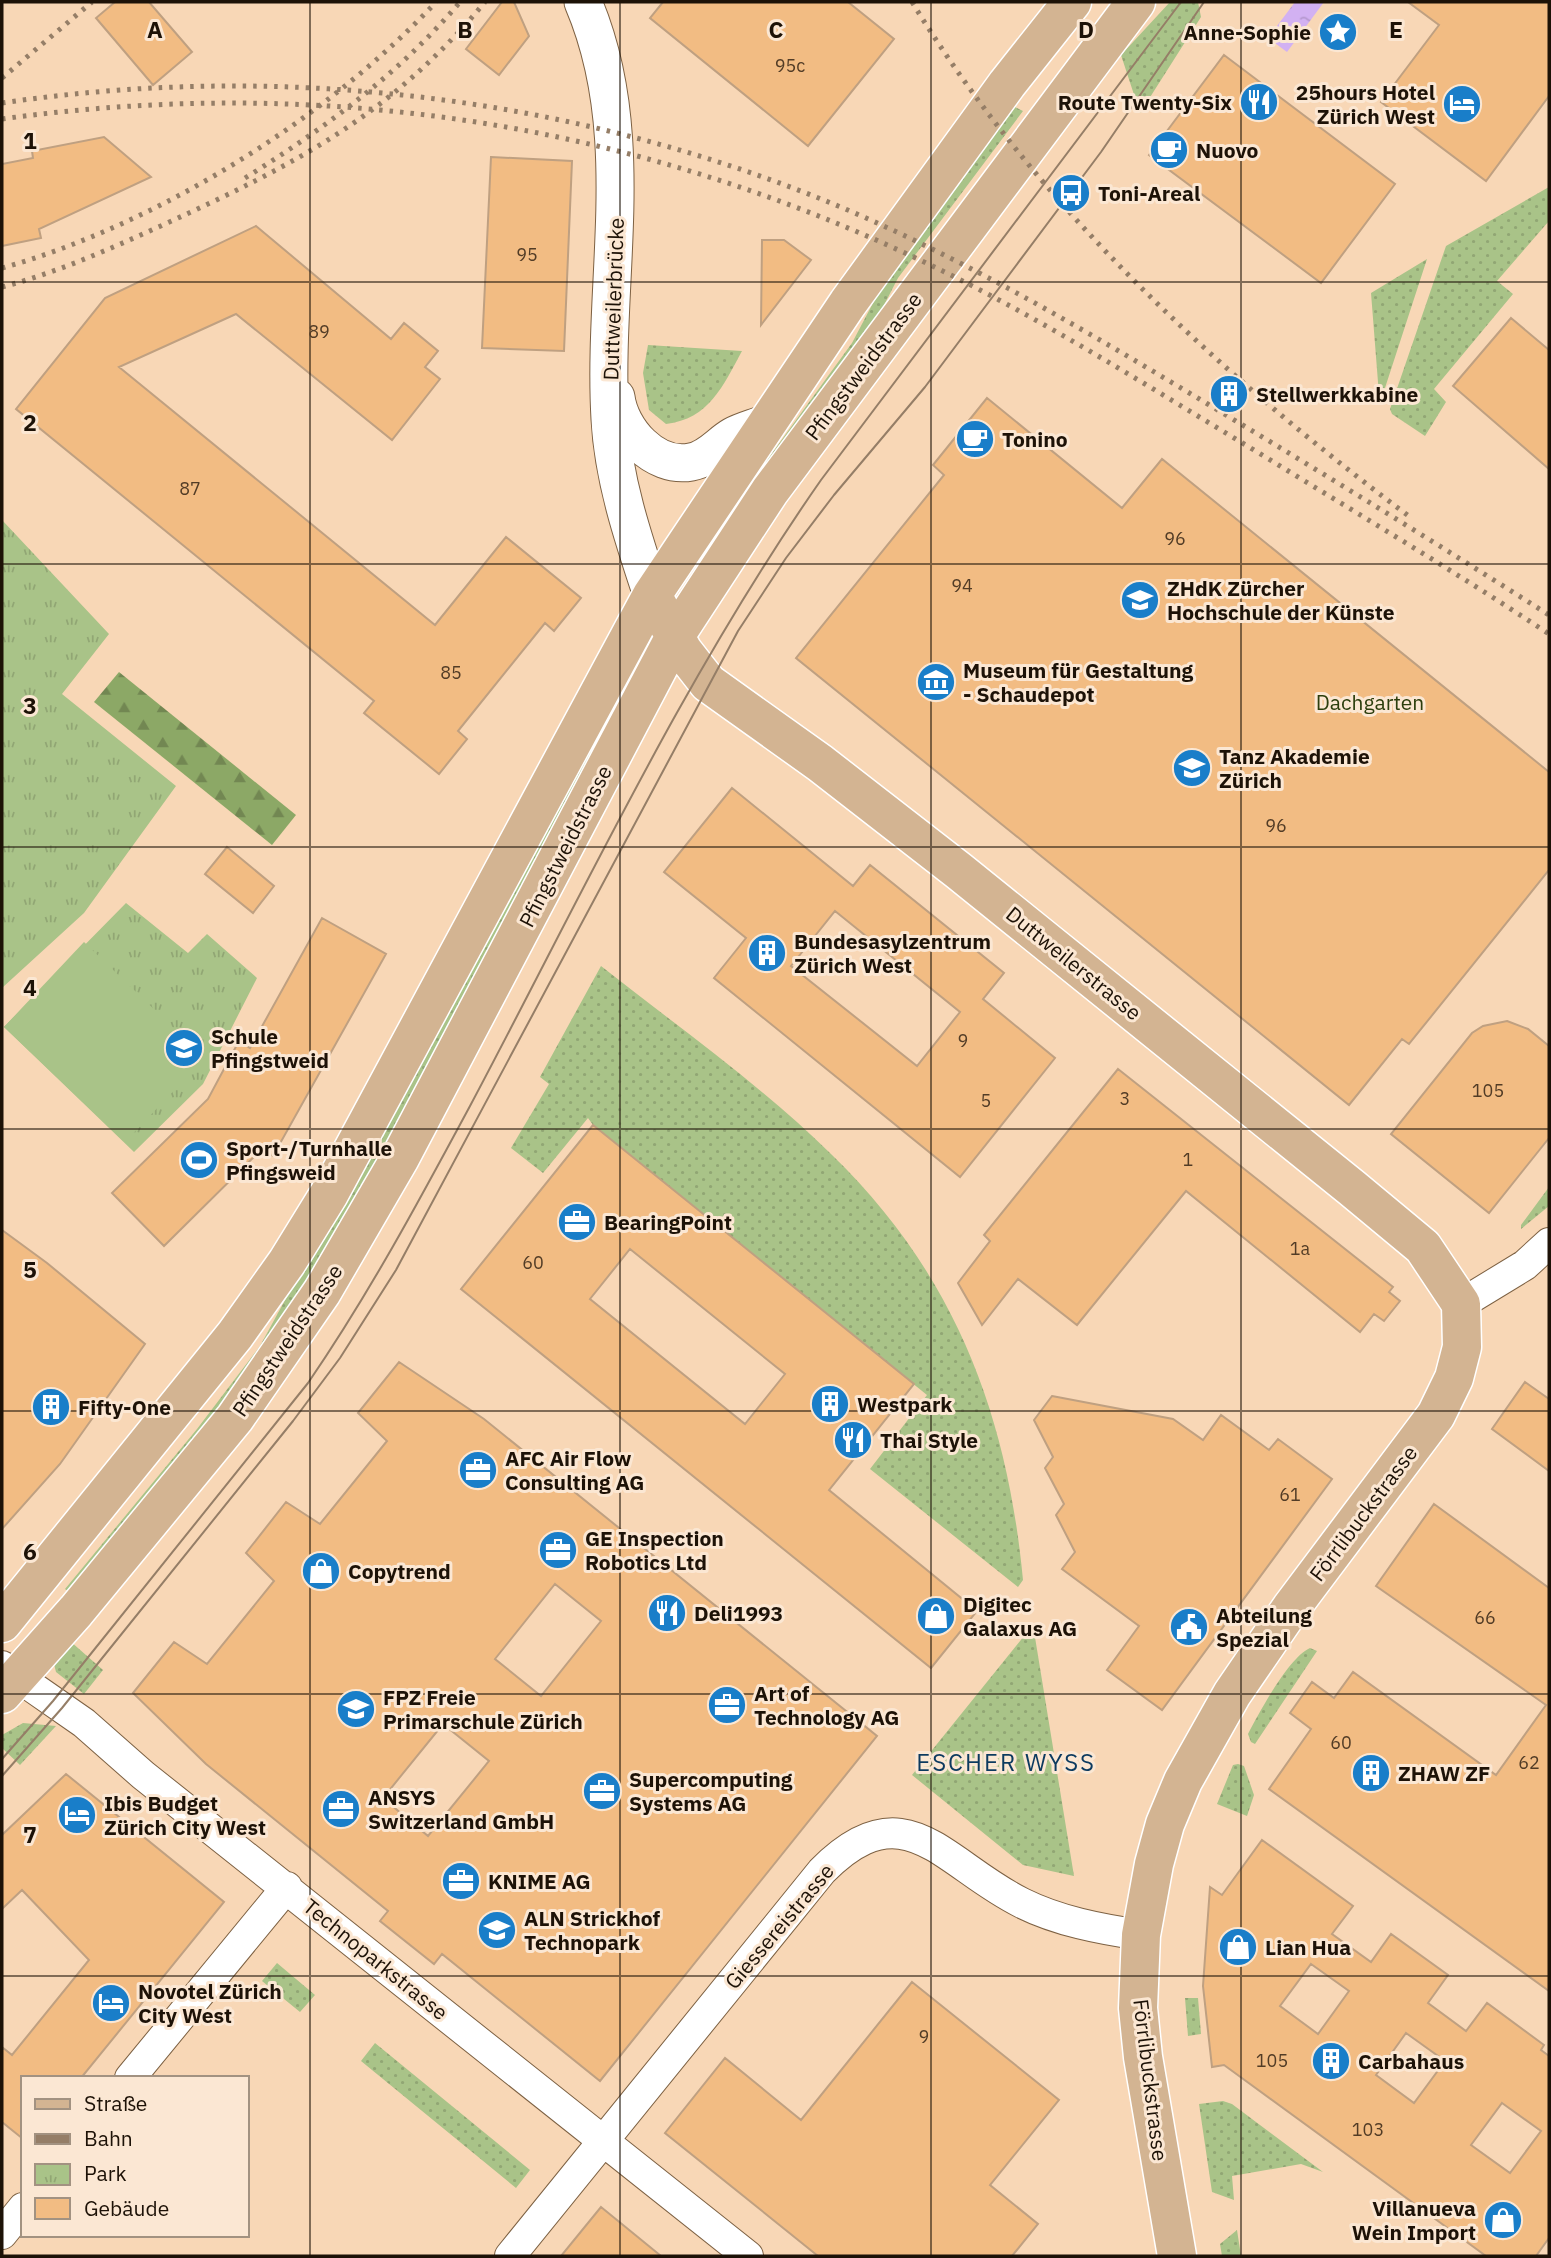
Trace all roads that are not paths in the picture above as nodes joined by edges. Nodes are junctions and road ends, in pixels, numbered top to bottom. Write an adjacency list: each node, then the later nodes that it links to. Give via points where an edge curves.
1 (583, 2): 4 (street, Duttweilerbrücke, via 605,67 615,164 617,225)
2 (1072, 2): 5 (main road, Pfingstweidstrasse, via 1007,84)
3 (1136, 2): 7 (main road, Pfingstweidstrasse, via 770,491)
4 (609, 351): 5 (street, via 617,409 644,448 661,457 680,463 701,459 733,436); 6 (street, Duttweilerbrücke, via 614,458)
5 (764, 424): 6 (main road, Pfingstweidstrasse)
6 (652, 594): 7 (main road, Duttweilerstrasse); 10 (main road, Pfingstweidstrasse, via 329,1194 287,1262 235,1335)
7 (675, 636): 9 (main road, Duttweilerstrasse, via 699,673 720,692 959,871 1423,1247); 11 (main road, Pfingstweidstrasse, via 419,1123 322,1292 236,1418 76,1611)
8 (1549, 1242): 9 (street, via 1525,1265)
9 (1461, 1304): 13 (main road, Förrlibuckstrasse, via 1462,1348 1436,1415 1231,1694 1183,1781 1154,1864)
10 (2, 1623)
11 (7, 1679): 12 (street, Technoparkstrasse, via 84,1723)
12 (287, 1887): 14 (street); 15 (street, Technoparkstrasse)
13 (1141, 1935): 15 (street, Giessereistrasse, via 1077,1923 1029,1906 915,1837 895,1832 872,1834 848,1846 822,1871); 20 (main road, Förrlibuckstrasse, via 1138,2008 1143,2057)
14 (132, 2076)
15 (604, 2141): 18 (street, Giessereistrasse); 19 (street, Technoparkstrasse)
16 (21, 2210): 17 (street)
17 (2, 2234)
18 (510, 2256)
19 (748, 2256)
20 (1177, 2256)

